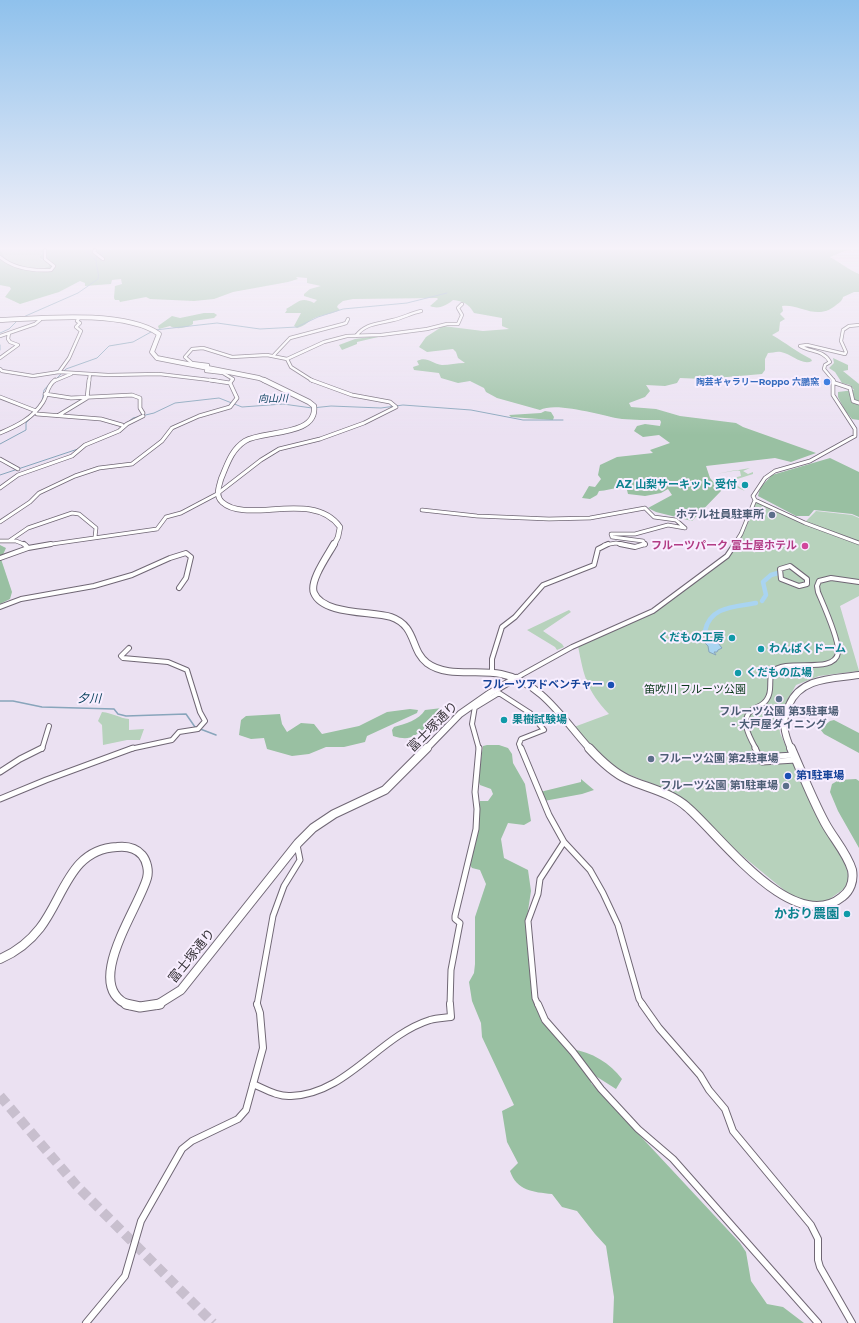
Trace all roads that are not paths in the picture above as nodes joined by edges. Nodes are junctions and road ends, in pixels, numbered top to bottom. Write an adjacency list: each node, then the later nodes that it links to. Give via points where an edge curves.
1 (420, 312): 10 (street, via 378,322 361,330)
2 (460, 312): 10 (street, via 462,315 458,324)
3 (79, 318): 5 (street); 14 (street, via 114,320 155,329 159,334 153,349 155,356 166,361); 16 (street, via 77,320 80,323 76,327 81,331)
4 (348, 319): 11 (street, via 343,324 290,338)
5 (0, 320)
6 (40, 320): 8 (street)
7 (859, 325): 20 (street, via 849,326 843,330 841,341 845,354 807,345 800,346 829,358 830,362 824,369)
8 (9, 333): 9 (street); 12 (street, via 10,342 18,345)
9 (0, 336)
10 (356, 336): 13 (street, via 324,342)
11 (274, 355): 13 (street); 14 (street, via 232,357 203,348 187,352 186,360 208,365)
12 (0, 358)
13 (287, 359): 32 (street, via 296,372 315,382 396,406 364,423 320,440 279,449)
14 (207, 368): 19 (street, via 206,371 223,373 232,378 234,381); 32 (street, via 259,378 301,398 314,408 311,420 297,428 255,436 238,446)
15 (0, 369): 16 (street, via 25,375)
16 (61, 372): 17 (street)
17 (71, 374): 18 (street); 21 (street, via 50,384)
18 (90, 374): 19 (street, via 159,374); 23 (street)
19 (230, 383): 35 (street, via 237,398 230,407 199,416 172,428 162,440 132,464 96,469 39,493)
20 (835, 383): 24 (street, via 850,388 853,401); 33 (street, via 833,395 855,429 856,436 810,461 769,474 753,496)
21 (45, 394): 23 (street, via 71,398); 25 (street, via 43,403)
22 (0, 397): 25 (street)
23 (88, 397): 26 (street); 31 (street, via 132,395 140,398 143,415 127,424 120,432 84,446 72,456 18,475)
24 (859, 403)
25 (36, 412): 26 (street); 28 (street, via 23,423)
26 (58, 416): 27 (street, via 101,420)
27 (122, 425)
28 (0, 433)
29 (0, 459): 30 (street)
30 (18, 469)
31 (0, 488)
32 (217, 494): 36 (street, via 181,513 166,517 157,529); 47 (street, via 224,504 237,509 314,510 334,518 340,527 338,537 313,583 313,592 319,600 336,608 398,619 411,631 422,657 433,666 454,671)
33 (755, 500): 39 (street, via 805,523); 49 (street, via 741,534 727,556 674,597 653,611 572,647)
34 (422, 510): 47 (street, via 477,516 561,519 590,518 645,508 654,517 676,520 685,528 668,525 636,534 611,534 612,537 643,541 645,545 603,545 598,549 594,565 543,585 515,617 502,627 490,667)
35 (0, 522)
36 (95, 537): 38 (street, via 96,528 79,514 72,513 28,528); 40 (street)
37 (0, 541): 38 (street)
38 (9, 541): 40 (street, via 25,542)
39 (859, 543)
40 (28, 548): 41 (street)
41 (0, 558)
42 (859, 582): 52 (street, via 831,578 819,582 818,592 837,641 838,654 824,664 790,664 773,670 770,678 772,689 768,698 746,718 747,730 761,759)
43 (787, 583): 43 (street, via 781,579 779,570 790,566 808,581 802,586)
44 (180, 588): 45 (street, via 186,578 191,557 186,553 116,580 77,590 21,599)
45 (0, 607)
46 (129, 648): 54 (street, via 121,656 123,658 168,662 187,670 205,721 203,725 198,729 179,732 172,740 128,750)
47 (492, 672): 49 (street)
48 (859, 674): 52 (street, via 816,681 797,690 784,718 785,734)
49 (516, 678): 50 (street, 富士塚通り); 57 (street, via 542,695 609,768 680,802 761,878 792,901 816,906 833,903 850,889)
50 (475, 706): 55 (street, via 499,693 532,715 544,730 521,739 519,744); 56 (street, 富士塚通り, via 460,714 385,790 334,814 313,828); 59 (street, via 472,724 479,749 475,792 476,829 455,916 460,924 451,983 451,1016 428,1020 358,1066 314,1091 290,1096)
51 (49, 726): 53 (street, via 42,750 16,760)
52 (795, 757): 57 (street, via 829,830)
53 (0, 772)
54 (0, 799)
55 (564, 842): 61 (street, via 540,879 528,921 538,1008 601,1089 638,1129 672,1159); 62 (street, via 590,870 604,893 618,925 639,999 659,1028 695,1069 725,1109 733,1131 811,1226 818,1239 820,1267)
56 (297, 845): 58 (street, 富士塚通り, via 181,990 157,1005 138,1007 127,1004 113,993 109,984 111,965 147,878 148,869 143,856 129,848 109,847 87,856 77,866 40,928 26,942); 59 (street, via 300,860 292,871 270,926 258,994 263,1048)
57 (855, 871)
58 (0, 959)
59 (253, 1084): 60 (street, via 243,1115 192,1141 182,1149 142,1221 125,1276)
60 (86, 1323)
61 (818, 1323)
62 (852, 1323)

